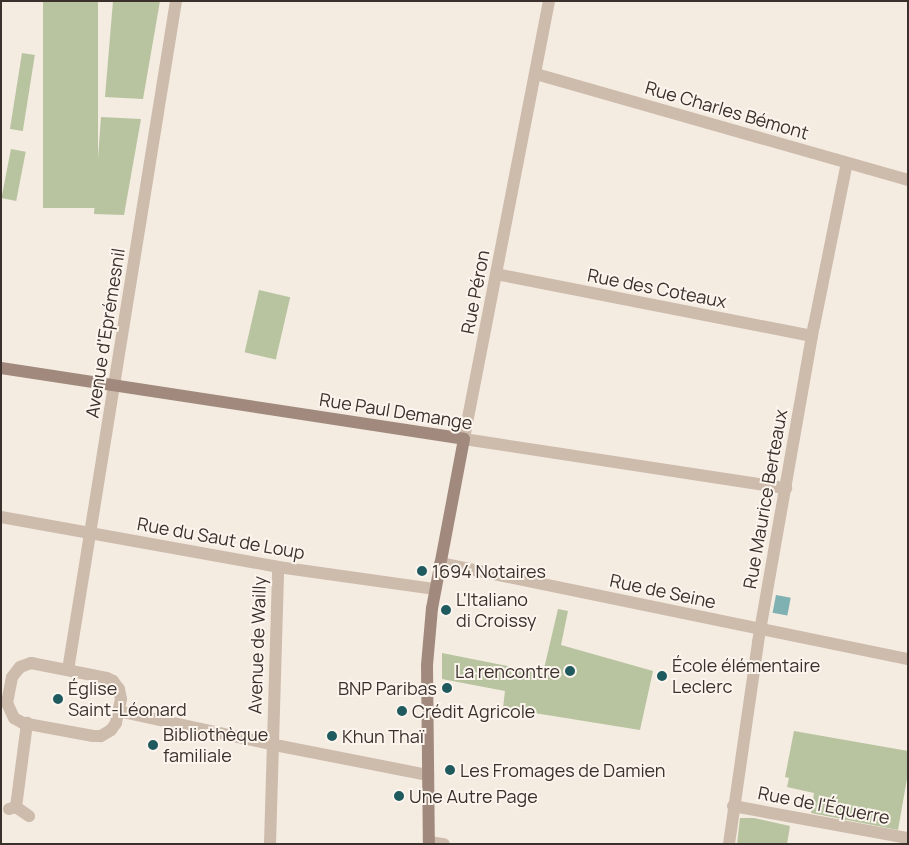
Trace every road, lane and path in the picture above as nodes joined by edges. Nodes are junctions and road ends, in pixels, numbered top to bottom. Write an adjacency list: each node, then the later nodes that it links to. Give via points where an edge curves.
1 (176, 1): 9 (street, Avenue d'Eprémesnil)
2 (549, 1): 3 (street, Rue Péron)
3 (536, 74): 4 (street, Rue Charles Bémont); 6 (street, Rue Péron)
4 (847, 162): 5 (street, Rue Charles Bémont); 7 (street, Rue Maurice Berteaux)
5 (908, 180)
6 (496, 274): 7 (street, Rue des Coteaux); 10 (street, Rue Péron)
7 (812, 336): 11 (street, Rue Maurice Berteaux)
8 (1, 368): 9 (main road, Rue Paul Demange)
9 (114, 385): 10 (main road, Rue Paul Demange); 13 (street, Avenue d'Eprémesnil)
10 (464, 439): 11 (street, Rue Paul Demange); 14 (main road, Rue Péron)
11 (786, 488): 17 (street, Rue Maurice Berteaux)
12 (1, 517): 13 (street, Rue du Saut de Loup)
13 (90, 534): 15 (street, Rue du Saut de Loup); 19 (street, Avenue d'Eprémesnil)
14 (440, 563): 16 (main road, Rue Péron); 17 (street, Rue de Seine)
15 (278, 568): 16 (street, Rue du Saut de Loup); 23 (street, Avenue de Wailly)
16 (435, 589): 24 (main road, Rue Péron, via 427,665)
17 (760, 629): 18 (street, Rue de Seine); 25 (street, Rue Maurice Berteaux)
18 (908, 659)
19 (68, 670): 20 (street, via 25,664 15,671); 21 (street, via 113,681 120,694)
20 (6, 687): 22 (street, via 8,710 14,718)
21 (118, 710): 22 (street, via 113,729 99,737); 23 (street)
22 (26, 723): 26 (street, via 12,808)
23 (271, 744): 24 (street); 30 (street, Avenue de Wailly)
24 (428, 775): 29 (main road, Rue Péron)
25 (733, 806): 28 (street, Rue de l'Équerre); 32 (street, Rue Maurice Berteaux)
26 (28, 816)
27 (908, 838): 28 (street, Rue de l'Équerre)
28 (888, 839)
29 (429, 843): 31 (street)
30 (270, 844)
31 (444, 844)
32 (729, 844)

